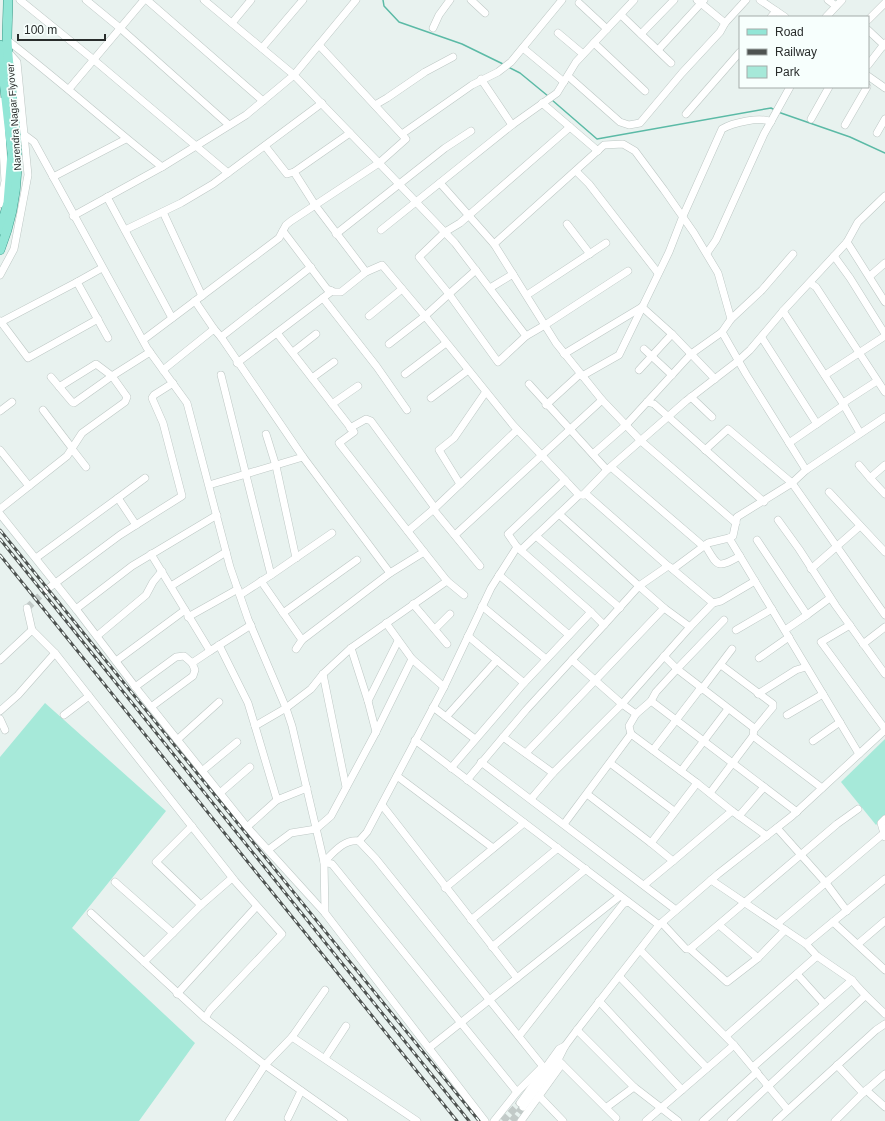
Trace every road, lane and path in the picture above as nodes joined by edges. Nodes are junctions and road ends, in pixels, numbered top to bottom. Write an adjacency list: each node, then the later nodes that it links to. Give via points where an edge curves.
1 (8, 0): 37 (main road)
2 (20, 0): 48 (street)
3 (86, 0): 31 (street)
4 (146, 0): 31 (street); 63 (street)
5 (204, 0): 29 (street)
6 (251, 0): 29 (street)
7 (303, 0): 41 (street)
8 (356, 0): 40 (street)
9 (450, 0): 32 (street)
10 (471, 0): 23 (street)
11 (562, 0): 42 (street)
12 (634, 0): 24 (street)
13 (674, 0): 36 (street)
14 (746, 0): 30 (street)
15 (760, 0): 22 (street)
16 (828, 0): 21 (street)
17 (842, 0): 21 (street)
18 (701, 1): 30 (street); 43 (street)
19 (883, 3): 28 (street)
20 (580, 4): 33 (street)
21 (836, 6): 27 (street)
22 (776, 11): 25 (street); 26 (street)
23 (485, 12)
24 (621, 15): 33 (street); 36 (street)
25 (772, 16)
26 (784, 16)
27 (827, 16)
28 (869, 19)
29 (232, 23): 41 (street)
30 (725, 24): 53 (street, via 640,123 629,125 620,122)
31 (120, 28): 48 (street); 71 (street)
32 (433, 28)
33 (607, 29): 38 (street)
34 (869, 31): 39 (street)
35 (558, 34): 46 (street)
36 (641, 34): 43 (street)
37 (4, 42): 44 (main road, Narendra Nagar Flyover); 50 (main road); 60 (street)
38 (594, 43): 46 (street); 61 (street)
39 (884, 44): 51 (street)
40 (319, 45): 52 (street); 66 (street)
41 (262, 48): 52 (street)
42 (523, 48): 53 (street); 54 (street, via 498,72)
43 (658, 50): 49 (street)
44 (9, 53): 50 (main road, Narendra Nagar Flyover); 79 (street, via 17,62)
45 (739, 53): 67 (street)
46 (583, 54): 53 (street)
47 (452, 57): 66 (street)
48 (94, 60): 60 (street); 81 (street)
49 (671, 63)
50 (4, 64): 102 (main road, Narendra Nagar Flyover, via 12,153 8,202); 111 (main road, Narendra Nagar Flyover, via 18,161 18,182 7,233)
51 (869, 64)
52 (294, 75): 63 (street); 65 (street)
53 (566, 79): 64 (street, via 557,93)
54 (481, 80): 72 (street); 78 (street)
55 (869, 80): 59 (street)
56 (790, 88): 70 (street)
57 (828, 88): 68 (street)
58 (865, 88): 73 (street)
59 (885, 88)
60 (69, 89): 80 (street)
61 (645, 91)
62 (0, 101): 95 (street, via 5,181)
63 (263, 101): 71 (street)
64 (544, 102): 72 (street); 74 (street)
65 (322, 103): 76 (street); 82 (street)
66 (375, 105): 78 (street)
67 (686, 114)
68 (811, 119)
69 (885, 119): 77 (street)
70 (771, 122): 100 (street, via 757,119 722,129); 112 (street, via 716,240)
71 (229, 125): 81 (street)
72 (512, 125): 90 (street)
73 (845, 126)
74 (570, 127): 83 (street); 98 (street)
75 (471, 131): 91 (street, via 445,148)
76 (350, 133): 84 (street); 87 (street)
77 (877, 133)
78 (402, 134): 84 (street, via 406,139)
79 (26, 136): 89 (street, via 34,142); 124 (street, via 28,175 22,209 14,249)
80 (126, 139): 85 (street); 89 (street)
81 (196, 146): 85 (street); 88 (street)
82 (265, 146): 87 (street, via 287,174); 88 (street)
83 (598, 151): 86 (street); 100 (street, via 604,145 623,144 634,151)
84 (379, 162): 91 (street); 96 (street)
85 (162, 167): 93 (street)
86 (576, 170): 110 (street); 122 (street)
87 (294, 172): 96 (street)
88 (228, 173): 97 (street)
89 (53, 176): 99 (street)
90 (440, 183): 94 (street); 98 (street)
91 (400, 185): 94 (street); 107 (street)
92 (885, 196): 108 (street, via 858,222)
93 (107, 197): 99 (street); 103 (street)
94 (416, 201): 104 (street); 106 (street)
95 (0, 204)
96 (315, 205): 105 (street, via 286,225); 107 (street)
97 (163, 212): 103 (street); 133 (street)
98 (468, 215): 106 (street); 110 (street)
99 (73, 216): 118 (street)
100 (683, 216): 112 (street); 122 (street)
101 (567, 224): 113 (street)
102 (0, 230)
103 (125, 230): 141 (street)
104 (382, 230)
105 (283, 231): 117 (street); 133 (street, via 279,238)
106 (445, 232): 119 (street); 131 (street, via 419,257)
107 (336, 234): 121 (street)
108 (847, 242): 115 (street); 125 (street)
109 (606, 243): 113 (street)
110 (494, 244): 123 (street)
111 (0, 250)
112 (707, 253): 143 (street, via 718,273)
113 (590, 254): 132 (street)
114 (792, 254): 143 (street, via 762,290)
115 (834, 256): 127 (street); 151 (street)
116 (885, 263): 125 (street)
117 (311, 267): 130 (street, via 327,289); 153 (street)
118 (102, 268): 126 (street); 156 (street)
119 (476, 270): 128 (street); 131 (street)
120 (628, 271): 145 (street)
121 (366, 272): 129 (street, via 382,265); 130 (street, via 341,292)
122 (658, 273): 137 (street)
123 (513, 274): 128 (street); 132 (street)
124 (0, 275)
125 (870, 276): 136 (street)
126 (77, 282): 142 (street); 144 (street)
127 (810, 283): 138 (street); 162 (street, via 816,287)
128 (490, 288): 152 (street)
129 (402, 289): 139 (street); 140 (street)
130 (332, 291): 134 (street)
131 (449, 294): 140 (street); 152 (street, via 498,362)
132 (527, 295): 145 (street)
133 (202, 296): 135 (street)
134 (323, 298): 147 (street); 197 (street, via 378,367)
135 (195, 301): 141 (street); 146 (street)
136 (885, 302)
137 (642, 307): 150 (street); 163 (street); 174 (street, via 619,355)
138 (783, 311): 155 (street); 176 (street)
139 (369, 316)
140 (426, 316): 157 (street); 158 (street)
141 (172, 318): 156 (street)
142 (98, 319): 144 (street, via 28,358); 154 (street)
143 (731, 319): 148 (street)
144 (1, 322)
145 (545, 325): 152 (street); 163 (street)
146 (214, 329): 153 (street); 169 (street)
147 (277, 332): 161 (street); 167 (street)
148 (722, 332): 164 (street); 166 (street)
149 (316, 334): 161 (street)
150 (672, 334): 164 (street); 165 (street)
151 (885, 335): 162 (street)
152 (526, 336)
153 (221, 337): 167 (street)
154 (108, 338)
155 (762, 338): 166 (street); 202 (street)
156 (143, 340): 160 (street)
157 (446, 343): 170 (street); 172 (street)
158 (389, 344)
159 (644, 349): 165 (street)
160 (150, 352): 169 (street); 177 (street)
161 (293, 352): 179 (street)
162 (860, 353): 176 (street); 181 (street)
163 (564, 354): 174 (street)
164 (691, 354): 175 (street); 180 (street)
165 (652, 356): 171 (street); 175 (street)
166 (738, 361): 180 (street); 210 (street)
167 (237, 362): 216 (street)
168 (334, 362): 179 (street)
169 (163, 370): 182 (street)
170 (468, 370): 187 (street); 189 (street)
171 (639, 370)
172 (405, 374)
173 (221, 375): 223 (street)
174 (581, 375): 190 (street); 194 (street)
175 (672, 375): 192 (street)
176 (825, 375): 195 (street)
177 (112, 376): 185 (street, via 96,364); 185 (street, via 74,403); 211 (street, via 127,399 82,433)
178 (51, 377): 185 (street)
179 (312, 378): 193 (street)
180 (715, 379): 188 (street)
181 (877, 381): 186 (street); 195 (street)
182 (173, 383): 229 (street, via 187,403); 243 (street, via 152,398 163,423 182,496)
183 (529, 384): 194 (street)
184 (358, 386): 193 (street)
185 (59, 387)
186 (885, 392)
187 (485, 393): 206 (street); 228 (street, via 454,438 439,450)
188 (691, 397): 199 (street); 200 (street)
189 (431, 398)
190 (602, 400): 203 (street); 205 (street)
191 (12, 402): 198 (street)
192 (647, 402): 199 (street, via 654,404); 203 (street)
193 (332, 404): 204 (street)
194 (546, 404): 205 (street)
195 (843, 404): 202 (street); 207 (street)
196 (43, 410): 211 (street)
197 (407, 410)
198 (0, 412)
199 (668, 417): 209 (street); 213 (street)
200 (712, 417)
201 (885, 417): 207 (street)
202 (817, 424): 210 (street)
203 (626, 425): 209 (street); 214 (street)
204 (350, 428): 236 (street, via 366,419 371,422); 245 (street, via 354,432 339,443)
205 (570, 429): 214 (street); 215 (street)
206 (517, 430): 215 (street); 228 (street)
207 (860, 433): 222 (street)
208 (266, 434): 219 (street)
209 (641, 441): 221 (street); 242 (street)
210 (789, 443): 222 (street)
211 (72, 448): 220 (street); 230 (street, via 67,456)
212 (0, 450): 230 (street)
213 (705, 450): 227 (street, via 728,429); 235 (street)
214 (593, 454): 221 (street)
215 (540, 455): 226 (street); 247 (street)
216 (303, 457): 219 (street); 266 (street)
217 (859, 465): 225 (street)
218 (885, 465): 225 (street)
219 (276, 466): 223 (street); 260 (street)
220 (86, 467)
221 (609, 468): 233 (street); 251 (street)
222 (806, 470): 227 (street)
223 (246, 474): 229 (street); 267 (street)
224 (145, 478): 234 (street)
225 (870, 478): 232 (street)
226 (565, 480): 233 (street); 253 (street, via 508,534)
227 (792, 483): 235 (street); 252 (street)
228 (460, 484): 236 (street)
229 (209, 485): 240 (street)
230 (29, 486): 237 (street)
231 (830, 492): 244 (street)
232 (885, 494)
233 (581, 495): 239 (street); 263 (street, via 587,495)
234 (118, 498): 243 (street); 259 (street)
235 (764, 502): 242 (street, via 737,517)
236 (434, 508): 245 (street); 247 (street)
237 (0, 509)
238 (0, 514): 259 (street)
239 (559, 514): 248 (street); 274 (street)
240 (216, 516): 254 (street); 257 (street)
241 (778, 520): 264 (street)
242 (736, 523): 249 (street, via 733,536)
243 (136, 525): 272 (street)
244 (860, 526): 252 (street); 256 (street)
245 (408, 531): 255 (street)
246 (332, 533): 260 (street)
247 (454, 535): 262 (street)
248 (536, 536): 253 (street); 283 (street)
249 (729, 538): 251 (street); 258 (street)
250 (757, 540): 292 (street)
251 (704, 546): 258 (street, via 715,562 722,565); 263 (street)
252 (836, 546): 264 (street); 288 (street)
253 (519, 548): 268 (street); 287 (street)
254 (226, 552): 273 (street); 276 (street)
255 (424, 552): 266 (street); 270 (street)
256 (885, 552)
257 (151, 554): 265 (street); 285 (street)
258 (740, 556): 271 (street)
259 (36, 558): 272 (street)
260 (296, 558): 267 (street)
261 (357, 560): 289 (street)
262 (480, 566)
263 (670, 567): 274 (street); 279 (street)
264 (811, 569): 278 (street)
265 (162, 571): 273 (street); 305 (street, via 146,595)
266 (390, 573): 308 (street)
267 (271, 575): 269 (street)
268 (500, 575): 281 (street); 304 (street)
269 (261, 581): 276 (street); 289 (street)
270 (447, 581): 277 (street); 280 (street)
271 (755, 581): 279 (street); 286 (street)
272 (54, 582): 275 (street); 285 (street)
273 (171, 586): 290 (street)
274 (640, 586): 283 (street); 284 (street)
275 (46, 590)
276 (239, 592): 290 (street); 295 (street)
277 (464, 595)
278 (830, 598): 292 (street); 297 (street)
279 (713, 603): 298 (street)
280 (413, 604): 294 (street); 300 (street)
281 (482, 606): 306 (street); 321 (street)
282 (27, 608): 301 (street)
283 (620, 608): 296 (street)
284 (664, 608): 298 (street); 332 (street)
285 (76, 609): 305 (street)
286 (772, 609): 302 (street); 303 (street)
287 (591, 612): 296 (street); 304 (street)
288 (884, 612)
289 (283, 613): 308 (street)
290 (187, 614): 316 (street); 325 (street)
291 (450, 614): 300 (street)
292 (807, 615): 303 (street)
293 (724, 620): 329 (street)
294 (386, 623): 309 (street); 313 (street)
295 (251, 625): 312 (street); 345 (street)
296 (604, 625): 324 (street)
297 (850, 625): 311 (street); 358 (street, via 821,642)
298 (690, 627): 318 (street)
299 (885, 628): 311 (street)
300 (435, 629): 310 (street)
301 (32, 630): 317 (street); 322 (street)
302 (736, 630)
303 (785, 630): 307 (street)
304 (569, 635): 321 (street)
305 (97, 636): 325 (street)
306 (468, 636): 323 (street); 335 (street)
307 (789, 637): 319 (street); 328 (street)
308 (302, 640): 314 (street)
309 (398, 641): 320 (street); 341 (street)
310 (447, 644)
311 (863, 644): 331 (street)
312 (219, 645): 316 (street); 356 (street, via 248,703)
313 (351, 648): 330 (street); 341 (street)
314 (296, 649)
315 (732, 649): 327 (street)
316 (210, 651): 326 (street)
317 (55, 653): 339 (street); 348 (street, via 18,695)
318 (664, 656): 329 (street); 343 (street)
319 (758, 658)
320 (412, 659): 335 (street); 359 (street)
321 (546, 659): 333 (street)
322 (0, 660)
323 (497, 660): 333 (street); 352 (street)
324 (572, 660): 332 (street); 362 (street)
325 (116, 661): 334 (street)
326 (192, 663): 334 (street, via 184,656 176,657); 344 (street, via 195,670 193,676)
327 (721, 665): 336 (street); 337 (street)
328 (806, 666): 337 (street); 338 (street)
329 (677, 669): 336 (street); 340 (street)
330 (323, 674): 345 (street, via 311,689); 383 (street)
331 (885, 674)
332 (596, 681): 343 (street); 370 (street)
333 (524, 683): 363 (street)
334 (135, 687): 344 (street)
335 (444, 687): 346 (street)
336 (701, 689): 347 (street); 354 (street)
337 (758, 694): 360 (street, via 773,704 773,707)
338 (822, 694): 351 (street); 355 (street)
339 (89, 696): 349 (street); 401 (street)
340 (651, 700): 350 (street); 354 (street)
341 (368, 701): 359 (street)
342 (219, 702): 364 (street)
343 (622, 704): 350 (street); 379 (street)
344 (151, 707): 364 (street)
345 (286, 708): 356 (street); 385 (street)
346 (433, 708): 352 (street); 365 (street)
347 (728, 709): 360 (street, via 754,728); 366 (street)
348 (0, 711)
349 (64, 714)
350 (636, 714): 361 (street, via 629,726)
351 (787, 715)
352 (446, 717): 363 (street)
353 (0, 720): 357 (street)
354 (677, 720): 366 (street); 369 (street)
355 (840, 722): 367 (street); 371 (street)
356 (255, 726): 391 (street)
357 (5, 730)
358 (885, 730): 371 (street)
359 (376, 732): 383 (street)
360 (754, 733): 373 (street); 386 (street)
361 (631, 734): 369 (street); 374 (street)
362 (502, 737): 370 (street); 372 (street)
363 (475, 738): 376 (street)
364 (177, 740): 377 (street)
365 (415, 740): 376 (street); 380 (street)
366 (704, 740): 373 (street); 378 (street)
367 (813, 741)
368 (237, 742): 377 (street)
369 (653, 750): 378 (street)
370 (526, 753): 379 (street)
371 (858, 754): 386 (street)
372 (481, 762): 381 (street); 390 (street)
373 (732, 762): 384 (street); 388 (street)
374 (610, 763): 389 (street); 394 (street)
375 (250, 767): 387 (street)
376 (451, 768): 381 (street)
377 (202, 771): 387 (street)
378 (681, 771): 382 (street)
379 (553, 773): 390 (street)
380 (397, 776): 392 (street); 409 (street)
381 (467, 780): 399 (street)
382 (697, 783): 388 (street); 394 (street)
383 (346, 787): 404 (street, via 331,816)
384 (764, 787): 396 (street); 397 (street)
385 (306, 788): 391 (street); 404 (street)
386 (822, 788): 396 (street)
387 (220, 793): 402 (street)
388 (710, 793): 395 (street)
389 (587, 794): 400 (street); 408 (street)
390 (532, 799): 400 (street)
391 (277, 800): 402 (street)
392 (382, 806): 407 (street); 422 (street)
393 (858, 809): 412 (street)
394 (674, 811): 408 (street)
395 (732, 811): 397 (street); 413 (street)
396 (796, 812): 403 (street)
397 (739, 816): 405 (street)
398 (885, 819): 406 (street, via 881,823)
399 (524, 823): 409 (street); 410 (street)
400 (564, 824): 421 (street)
401 (192, 826): 416 (street); 426 (street, via 156,862)
402 (247, 827): 411 (street)
403 (777, 828): 405 (street); 412 (street)
404 (316, 829): 411 (street, via 291,833); 414 (street)
405 (767, 836): 418 (street)
406 (884, 836): 420 (street)
407 (359, 841): 414 (street, via 351,840 342,844); 456 (street)
408 (651, 843): 413 (street)
409 (493, 848): 422 (street)
410 (558, 848): 415 (street); 432 (street)
411 (268, 850): 431 (street)
412 (802, 855): 420 (street); 425 (street)
413 (673, 861): 421 (street)
414 (324, 862): 431 (street); 461 (street, via 332,864)
415 (586, 869): 423 (street); 442 (street)
416 (232, 878): 426 (street); 427 (street)
417 (885, 879): 429 (street)
418 (711, 880): 425 (street); 428 (street)
419 (115, 882): 439 (street)
420 (826, 883): 429 (street); 435 (street)
421 (644, 885): 428 (street)
422 (445, 888): 432 (street)
423 (620, 896): 424 (street); 451 (street)
424 (628, 902): 434 (street); 465 (street, via 623,904)
425 (745, 903): 435 (street); 437 (street)
426 (201, 905): 439 (street)
427 (256, 906): 454 (street); 460 (street, via 282,934)
428 (676, 910): 434 (street)
429 (846, 911): 433 (street)
430 (91, 913): 447 (street)
431 (325, 913): 470 (street)
432 (471, 920): 442 (street)
433 (833, 922): 440 (street); 441 (street)
434 (660, 924): 443 (street, via 686,949); 444 (street)
435 (777, 924): 438 (street)
436 (884, 924): 441 (street)
437 (719, 925): 443 (street); 446 (street)
438 (786, 930): 440 (street); 446 (street)
439 (173, 933): 447 (street)
440 (806, 944): 445 (street)
441 (858, 944): 448 (street)
442 (492, 947): 451 (street)
443 (690, 949): 446 (street, via 727,982)
444 (640, 950): 450 (street); 466 (street)
445 (817, 956): 449 (street); 452 (street)
446 (758, 958)
447 (144, 962): 454 (street)
448 (885, 970)
449 (797, 974): 458 (street); 466 (street)
450 (619, 976): 457 (street); 476 (street)
451 (518, 978): 456 (street)
452 (852, 980): 455 (street); 458 (street)
453 (325, 990): 467 (street)
454 (177, 994): 460 (street)
455 (865, 996): 459 (street); 479 (street)
456 (490, 1000): 461 (street); 465 (street)
457 (599, 1001): 464 (street); 481 (street)
458 (824, 1004): 477 (street)
459 (885, 1014)
460 (205, 1018): 473 (street)
461 (461, 1022): 470 (street); 484 (street)
462 (885, 1024): 474 (street)
463 (346, 1026): 471 (street)
464 (577, 1030): 469 (street); 480 (street)
465 (519, 1036): 475 (street)
466 (726, 1036): 468 (street)
467 (292, 1037): 471 (street); 473 (street)
468 (734, 1045): 476 (street); 477 (street)
469 (565, 1046): 472 (street); 475 (street, via 559,1049)
470 (429, 1048): 497 (street)
471 (325, 1058): 496 (street)
472 (560, 1062): 475 (street); 485 (street); 488 (street)
473 (264, 1065): 482 (street); 494 (street)
474 (837, 1065): 483 (street); 490 (street)
475 (547, 1067): 484 (street); 486 (street)
476 (707, 1068): 481 (street)
477 (755, 1069): 479 (street); 503 (street)
478 (885, 1074): 483 (street)
479 (769, 1086): 490 (street); 504 (street)
480 (634, 1087): 488 (street); 489 (street)
481 (682, 1090): 489 (street)
482 (302, 1091): 491 (street); 495 (street)
483 (864, 1091): 487 (street); 493 (street)
484 (517, 1092): 498 (street)
485 (539, 1096): 499 (street); 500 (street)
486 (522, 1105)
487 (885, 1106)
488 (607, 1107): 492 (street)
489 (661, 1108): 501 (street); 502 (street)
490 (788, 1110): 505 (street)
491 (288, 1118)
492 (616, 1118)
493 (840, 1119)
494 (229, 1121)
495 (344, 1121)
496 (417, 1121)
497 (485, 1121)
498 (494, 1121)
499 (522, 1121)
500 (563, 1121)
501 (646, 1121)
502 (678, 1121)
503 (703, 1121)
504 (731, 1121)
505 (776, 1121)

